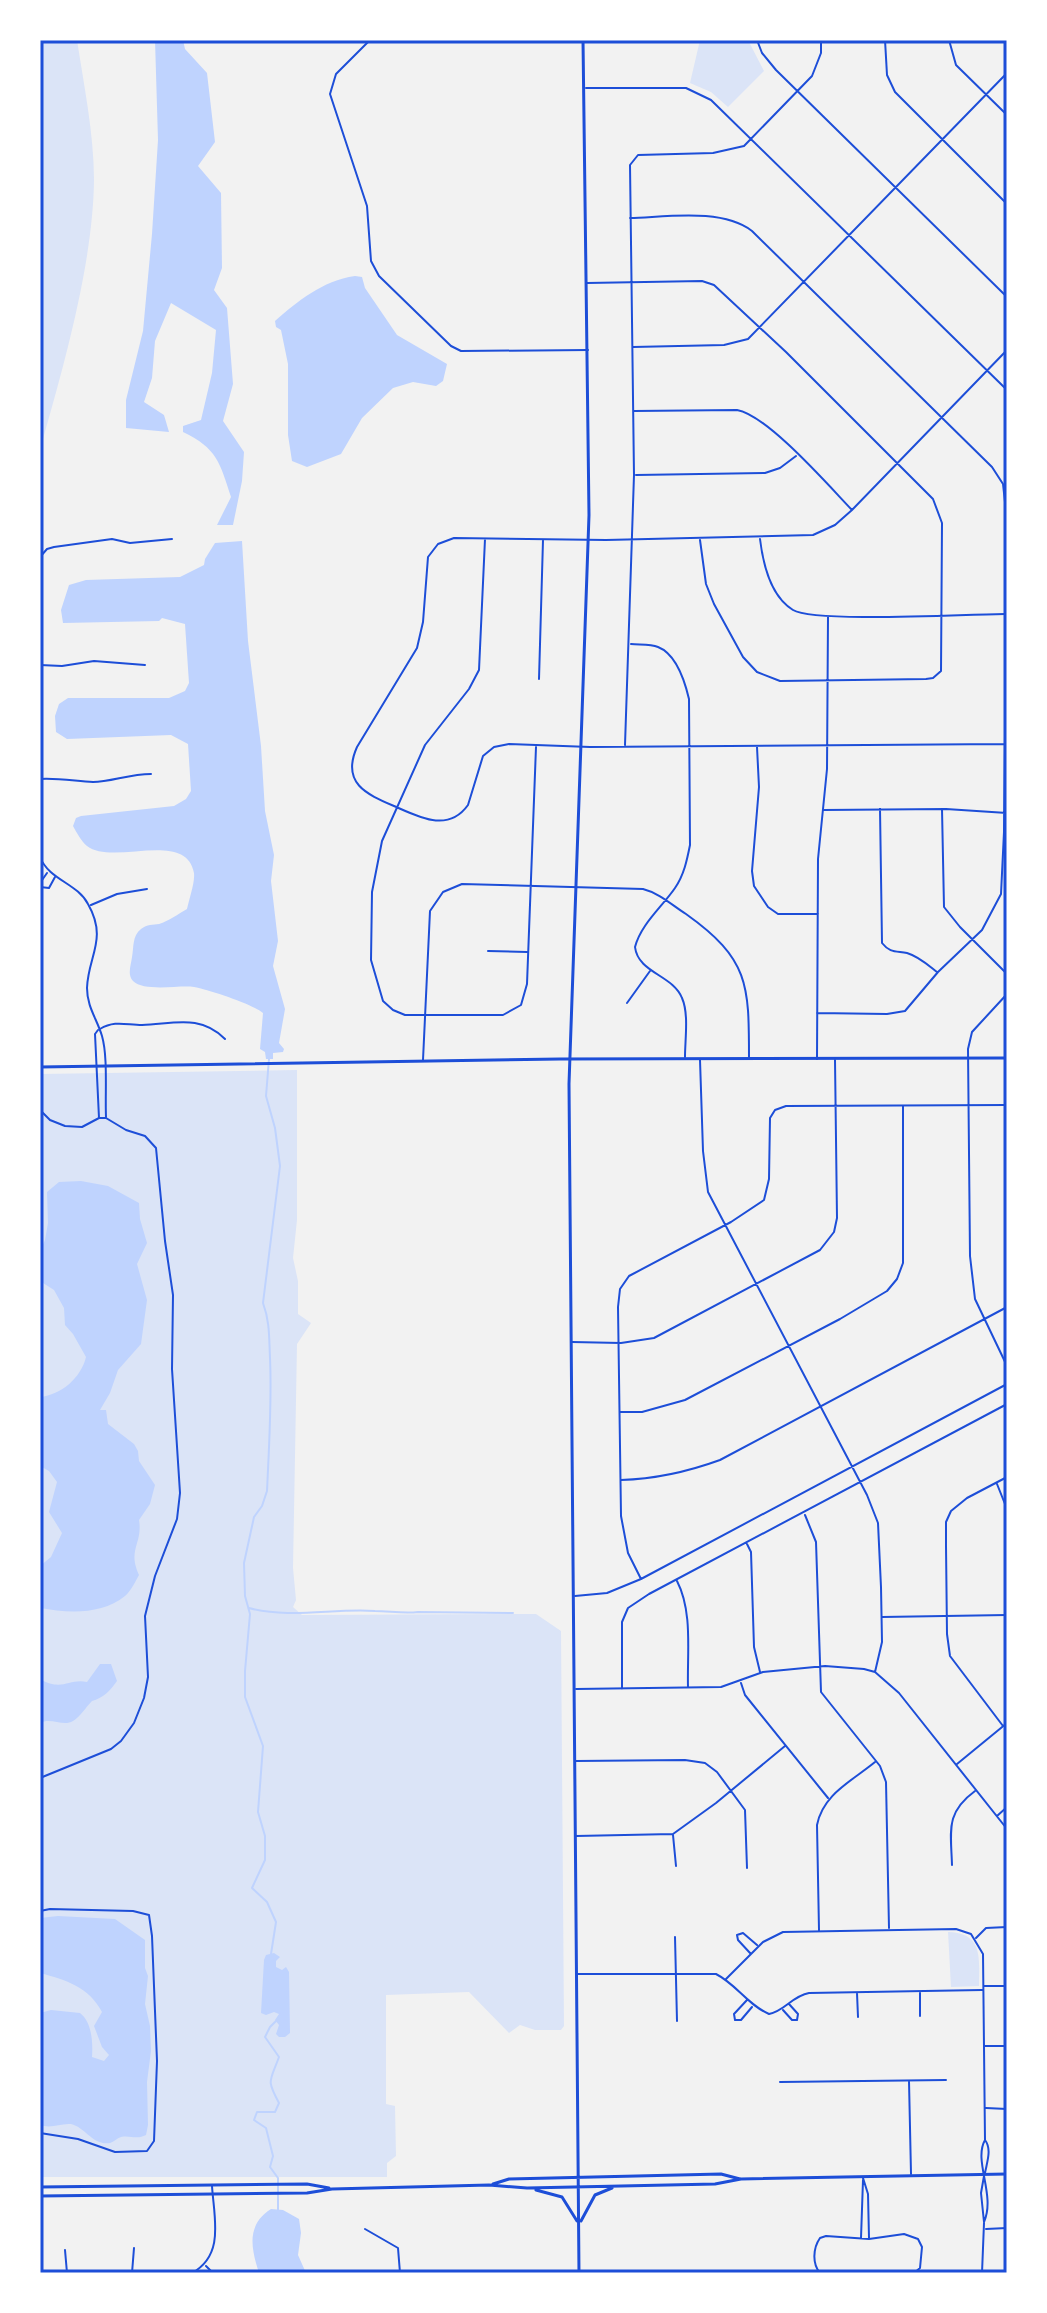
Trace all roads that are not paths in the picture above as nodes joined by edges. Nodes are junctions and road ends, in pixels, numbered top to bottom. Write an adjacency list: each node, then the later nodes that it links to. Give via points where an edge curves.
1 (370, 40): 24 (street, via 336,74 330,94 367,206 371,261 379,276 461,351)
2 (583, 40): 8 (main road)
3 (757, 40): 9 (street)
4 (821, 40): 9 (street, via 818,66)
5 (885, 40): 13 (street, via 887,75 895,92)
6 (949, 40): 10 (street, via 956,65)
7 (1007, 73): 10 (street)
8 (584, 88): 12 (street, via 692,90 711,100); 20 (main road)
9 (797, 92): 12 (street); 14 (street)
10 (987, 95): 11 (street); 13 (street)
11 (1007, 115)
12 (751, 139): 16 (street, via 725,152 638,155 630,165); 17 (street)
13 (942, 141): 14 (street); 15 (street)
14 (896, 188): 17 (street); 21 (street)
15 (1007, 204)
16 (630, 218): 18 (street, via 718,217 742,223); 19 (street)
17 (849, 236): 18 (street); 26 (street)
18 (805, 281): 22 (street); 29 (street)
19 (631, 282): 20 (street); 22 (street, via 709,283); 23 (street)
20 (587, 283): 24 (main road)
21 (1007, 297)
22 (760, 328): 23 (street, via 744,341 724,345); 31 (street)
23 (632, 347): 28 (street)
24 (588, 350): 40 (main road)
25 (1007, 350): 26 (street)
26 (986, 370): 27 (street); 29 (street)
27 (1007, 390)
28 (633, 411): 30 (street, via 745,411); 32 (street)
29 (942, 415): 31 (street); 34 (street, via 1000,477)
30 (797, 455): 32 (street, via 765,473); 33 (street)
31 (897, 462): 33 (street); 45 (street, via 933,499 941,516)
32 (634, 475): 41 (street)
33 (852, 510): 38 (street, via 813,535)
34 (1007, 520)
35 (485, 538): 36 (street); 61 (street, via 479,670 425,745); 61 (street, via 444,541 428,557 417,648 357,747 354,778 363,791)
36 (544, 538): 40 (street); 50 (street)
37 (700, 538): 38 (street); 41 (street); 51 (street, via 714,604 749,664 780,681)
38 (760, 538): 46 (street, via 763,563 784,602 798,613)
39 (172, 539): 43 (street, via 112,539 47,549)
40 (589, 539): 41 (street); 57 (main road)
41 (633, 539): 47 (street)
42 (1007, 548): 44 (street)
43 (40, 557)
44 (1007, 614): 45 (street); 52 (street)
45 (942, 615): 46 (street); 51 (street, via 941,671 933,678)
46 (828, 617): 51 (street)
47 (629, 644): 55 (street, via 658,647 668,654 689,699); 58 (street)
48 (40, 665): 49 (street)
49 (145, 665)
50 (539, 679)
51 (828, 680): 53 (street)
52 (1005, 744): 53 (street); 65 (street)
53 (828, 745): 56 (street); 64 (street)
54 (536, 746): 57 (street); 61 (street, via 489,750 468,805 450,820 427,820); 71 (street)
55 (691, 746): 56 (street); 58 (street); 73 (street, via 690,845 681,876)
56 (757, 746): 75 (street, via 754,886 778,914)
57 (581, 747): 58 (street); 70 (main road)
58 (625, 747)
59 (151, 774): 60 (street, via 97,782)
60 (40, 779)
61 (397, 807): 85 (street, via 374,874 371,960 387,1006)
62 (880, 809): 63 (street); 64 (street); 80 (street, via 882,943)
63 (942, 809): 65 (street); 76 (street, via 944,907)
64 (822, 810): 75 (street)
65 (1006, 813): 76 (street, via 1001,894)
66 (40, 857): 67 (street)
67 (48, 872): 68 (street); 69 (street)
68 (55, 877): 69 (street, via 49,888); 74 (street)
69 (40, 885)
70 (576, 887): 71 (street); 73 (street, via 643,889); 90 (main road)
71 (531, 888): 78 (street); 85 (street, via 462,884 446,890 432,905)
72 (147, 889): 74 (street)
73 (665, 900): 79 (street, via 635,944 638,959); 93 (street, via 730,952 738,966 749,1001)
74 (90, 906): 86 (street, via 97,938 87,991)
75 (818, 914): 84 (street)
76 (973, 939): 80 (street); 81 (street)
77 (488, 951): 78 (street)
78 (528, 952): 85 (street, via 526,993 517,1008 498,1016)
79 (651, 970): 83 (street); 91 (street, via 676,988 684,1002)
80 (938, 972): 84 (street, via 905,1011)
81 (1007, 974)
82 (1007, 994): 88 (street, via 972,1032)
83 (627, 1003)
84 (817, 1013): 94 (street)
85 (425, 1017): 96 (street)
86 (99, 1029): 87 (street, via 113,1023 181,1021 215,1030); 98 (street); 99 (street)
87 (225, 1039)
88 (968, 1058): 89 (main road); 95 (main road); 102 (street)
89 (1007, 1058)
90 (570, 1059): 91 (main road); 96 (main road); 111 (main road)
91 (685, 1059): 92 (main road)
92 (700, 1059): 93 (main road); 107 (street, via 708,1192)
93 (749, 1059): 94 (main road)
94 (817, 1059): 95 (main road)
95 (835, 1059): 100 (street)
96 (423, 1062): 99 (main road)
97 (40, 1067): 98 (main road)
98 (96, 1068): 99 (main road); 105 (street)
99 (104, 1068): 106 (street)
100 (836, 1105): 101 (street); 107 (street, via 775,1110 764,1200); 108 (street, via 834,1232 820,1250)
101 (903, 1105): 102 (street); 113 (street, via 903,1263 897,1279 876,1299)
102 (968, 1105): 103 (street); 110 (street, via 970,1256 975,1299)
103 (1007, 1105)
104 (40, 1110): 105 (street, via 65,1126 82,1127)
105 (99, 1118): 106 (street)
106 (106, 1118): 146 (street, via 149,1139 158,1154 174,1312 180,1506 145,1616 148,1677 134,1723 111,1749)
107 (724, 1225): 108 (street); 112 (street, via 629,1276 618,1296)
108 (755, 1285): 112 (street, via 654,1338); 113 (street)
109 (1007, 1307): 110 (street)
110 (985, 1317): 114 (street); 117 (street)
111 (571, 1342): 112 (street); 129 (main road)
112 (618, 1343): 118 (street)
113 (787, 1346): 117 (street); 118 (street, via 685,1400)
114 (1007, 1366)
115 (1007, 1384): 119 (street)
116 (1007, 1404): 122 (street)
117 (820, 1406): 119 (street); 121 (street, via 720,1460 686,1472)
118 (620, 1412): 121 (street)
119 (852, 1466): 122 (street); 127 (street)
120 (1007, 1477): 123 (street)
121 (621, 1480): 127 (street, via 628,1553)
122 (861, 1483): 125 (street); 132 (street, via 878,1523)
123 (997, 1483): 124 (street); 131 (street, via 957,1504 948,1517)
124 (1007, 1509)
125 (803, 1513): 126 (street); 133 (street, via 816,1542)
126 (746, 1543): 128 (street); 135 (street, via 751,1552)
127 (641, 1579): 129 (street, via 607,1593)
128 (676, 1580): 137 (street, via 687,1617); 139 (street, via 628,1608 622,1622)
129 (574, 1596): 138 (main road)
130 (1007, 1615): 131 (street)
131 (946, 1616): 132 (street); 141 (street, via 950,1656)
132 (882, 1617): 134 (street)
133 (819, 1667): 134 (street); 135 (street); 144 (street, via 821,1692)
134 (875, 1672): 145 (street, via 891,1684)
135 (760, 1674): 136 (street)
136 (741, 1681): 137 (street); 142 (street, via 745,1695)
137 (688, 1687): 139 (street)
138 (575, 1689): 139 (street); 143 (main road)
139 (622, 1689)
140 (1007, 1723): 141 (street)
141 (1003, 1726): 145 (street)
142 (785, 1746): 148 (street); 149 (street)
143 (576, 1761): 148 (street, via 696,1760 717,1772); 154 (main road)
144 (876, 1762): 149 (street); 160 (street, via 886,1782)
145 (956, 1765): 147 (street)
146 (40, 1778)
147 (976, 1790): 151 (street); 155 (street, via 953,1813)
148 (731, 1791): 153 (street); 157 (street, via 745,1810)
149 (828, 1798): 161 (street, via 817,1825)
150 (1007, 1807): 151 (street)
151 (997, 1816): 152 (street)
152 (1007, 1829)
153 (673, 1834): 154 (street); 156 (street)
154 (575, 1836): 167 (main road)
155 (952, 1865)
156 (676, 1866)
157 (747, 1868)
158 (40, 1911): 187 (street, via 149,1915 157,2061 154,2141 147,2151 115,2152)
159 (1007, 1927): 163 (street, via 986,1928)
160 (889, 1930): 161 (street); 163 (street, via 956,1929)
161 (819, 1931): 164 (street, via 776,1934)
162 (675, 1937): 166 (street)
163 (976, 1938): 170 (street, via 983,1954)
164 (758, 1946): 165 (street); 165 (street, via 738,1933)
165 (751, 1953): 168 (street)
166 (676, 1973): 167 (street); 168 (street, via 710,1973); 179 (street)
167 (577, 1974): 193 (main road)
168 (726, 1979): 173 (street)
169 (1007, 1986): 170 (street)
170 (983, 1988): 171 (street); 180 (street)
171 (920, 1991): 172 (street); 177 (street)
172 (857, 1992): 174 (street, via 809,1993); 178 (street)
173 (748, 1999): 175 (street); 175 (street, via 734,2014 735,2020)
174 (789, 2003): 176 (street); 176 (street, via 797,2020)
175 (754, 2005): 176 (street, via 769,2014)
176 (782, 2010)
177 (920, 2016)
178 (858, 2017)
179 (677, 2021)
180 (984, 2046): 181 (street); 185 (street)
181 (1007, 2046)
182 (946, 2080): 183 (street)
183 (909, 2081): 184 (street); 191 (street)
184 (780, 2082)
185 (985, 2108): 186 (street); 188 (street)
186 (1007, 2109)
187 (40, 2133)
188 (985, 2140): 189 (street); 189 (street)
189 (985, 2174): 190 (main road); 191 (main road); 204 (street); 204 (street, via 989,2211)
190 (1007, 2174)
191 (911, 2175): 192 (main road)
192 (863, 2176): 194 (main road); 209 (street); 210 (street)
193 (578, 2178): 194 (main road, via 721,2174); 196 (main road, via 509,2179); 198 (main road)
194 (741, 2179): 199 (main road)
195 (212, 2185): 197 (main road); 201 (main road); 202 (street)
196 (489, 2185): 200 (main road); 201 (main road)
197 (40, 2187)
198 (578, 2187): 199 (main road); 200 (main road); 205 (main road)
199 (615, 2187): 205 (main road, via 595,2195)
200 (527, 2188): 205 (main road, via 562,2197)
201 (332, 2189): 202 (main road)
202 (212, 2194): 203 (main road); 213 (street, via 216,2237)
203 (40, 2196)
204 (984, 2222): 208 (street)
205 (579, 2224): 219 (main road)
206 (1007, 2228): 208 (street)
207 (365, 2229): 218 (street, via 398,2248)
208 (984, 2229): 222 (street)
209 (861, 2239): 210 (street); 220 (street, via 820,2238 814,2256)
210 (869, 2239): 221 (street, via 904,2234 918,2239 923,2259)
211 (134, 2248): 215 (street)
212 (65, 2250): 214 (street)
213 (205, 2265): 216 (street); 217 (street)
214 (67, 2273)
215 (132, 2273)
216 (192, 2273)
217 (213, 2273)
218 (400, 2273)
219 (579, 2273)
220 (818, 2273)
221 (914, 2273)
222 (982, 2273)

